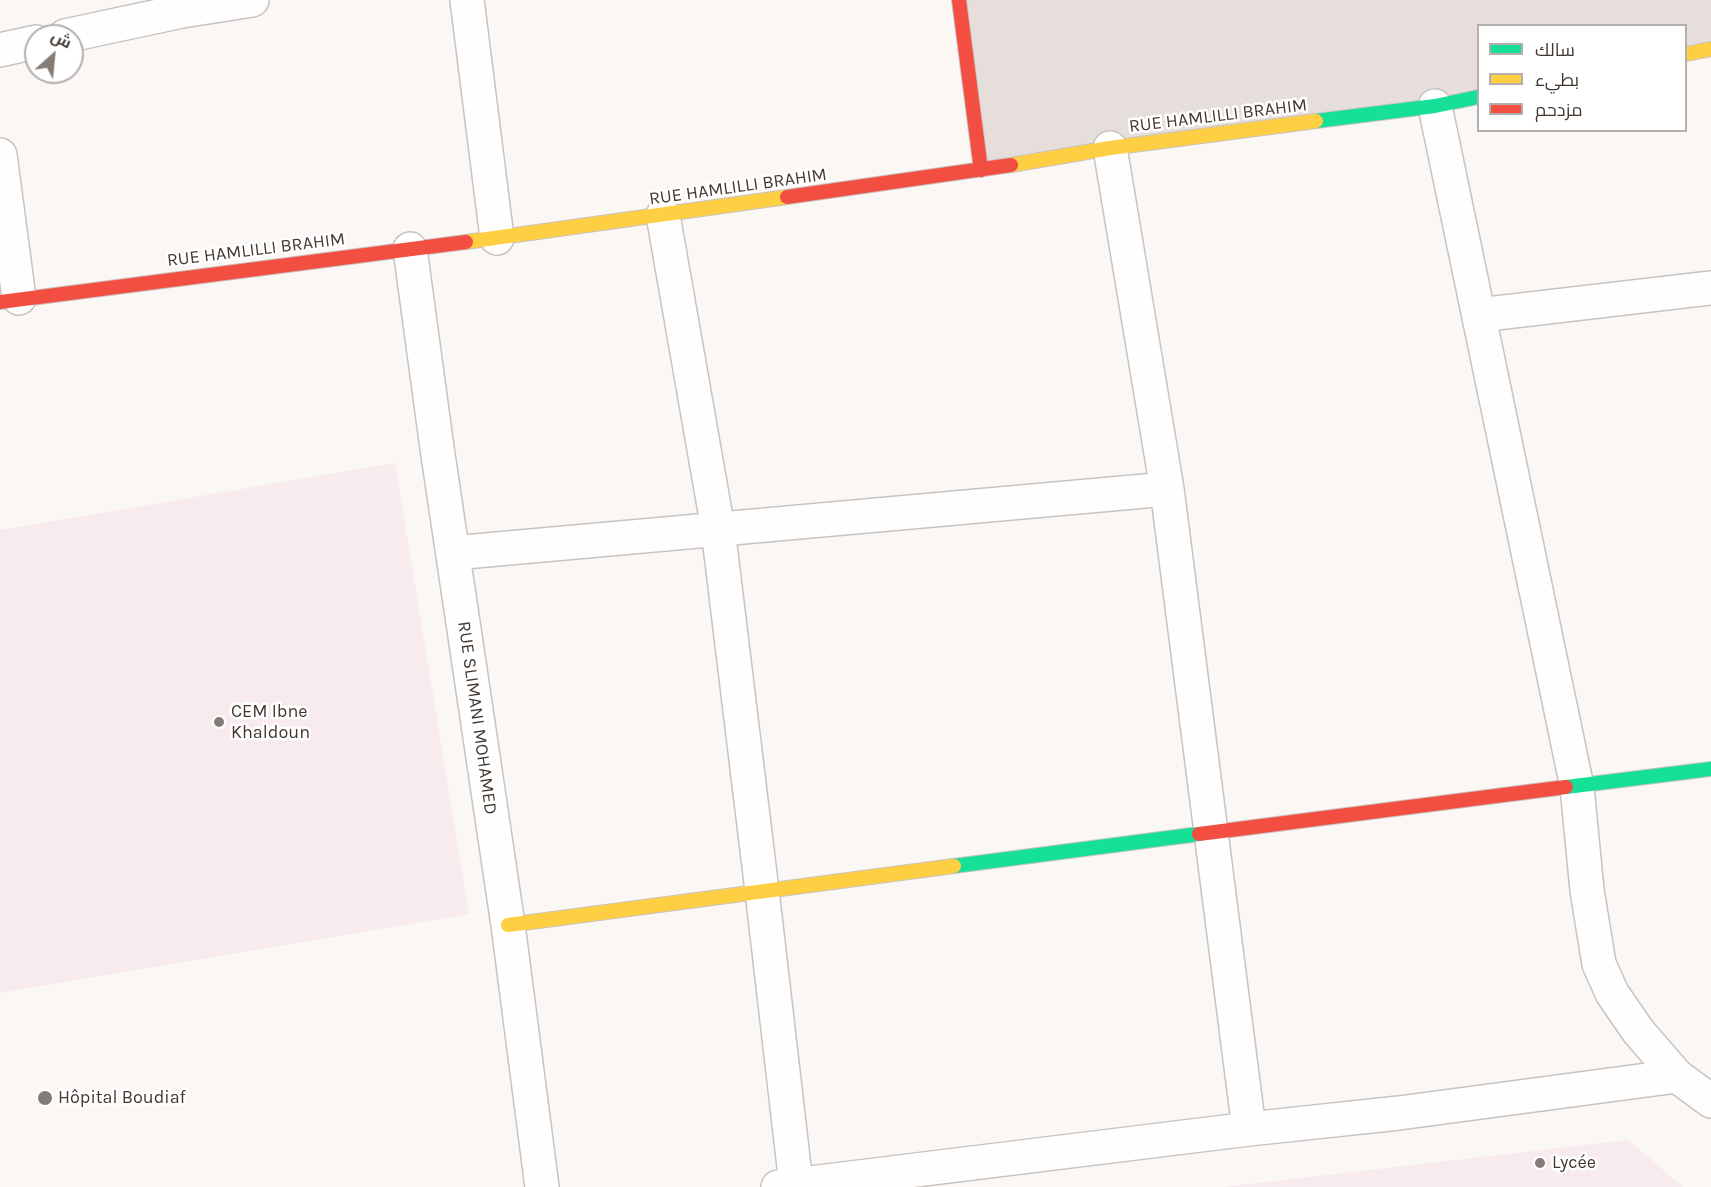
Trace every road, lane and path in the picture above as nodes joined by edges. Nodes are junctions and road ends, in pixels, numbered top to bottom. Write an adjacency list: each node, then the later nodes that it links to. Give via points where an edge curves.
1 (252, 0): 4 (street)
2 (467, 0): 16 (street)
3 (959, 0): 14 (street)
4 (180, 5): 5 (street)
5 (84, 31)
6 (24, 45): 8 (street)
7 (1711, 48): 9 (street)
8 (0, 50)
9 (1687, 54)
10 (1477, 97): 11 (street, RUE HAMLILLI BRAHIM)
11 (1435, 106): 12 (street, RUE HAMLILLI BRAHIM); 20 (street)
12 (1110, 148): 14 (street, RUE HAMLILLI BRAHIM); 21 (street)
13 (0, 155): 19 (street)
14 (981, 170): 15 (street, RUE HAMLILLI BRAHIM)
15 (663, 215): 16 (street, RUE HAMLILLI BRAHIM); 22 (street)
16 (497, 238): 17 (street, RUE HAMLILLI BRAHIM)
17 (410, 249): 19 (street, RUE HAMLILLI BRAHIM); 23 (street, RUE SLIMANI MOHAMED)
18 (1711, 288): 20 (street)
19 (10, 300)
20 (1479, 315): 25 (street)
21 (1167, 489): 22 (street); 26 (street)
22 (718, 529): 23 (street); 27 (street)
23 (453, 553): 28 (street, RUE SLIMANI MOHAMED)
24 (1711, 769): 25 (street)
25 (1577, 787): 26 (street); 29 (street, via 1599,964 1612,993 1638,1031)
26 (1210, 832): 27 (street); 31 (street)
27 (762, 891): 28 (street); 32 (street)
28 (508, 926): 33 (street, RUE SLIMANI MOHAMED)
29 (1677, 1076): 30 (street); 31 (street)
30 (1711, 1101)
31 (1249, 1129): 32 (street)
32 (787, 1185)
33 (542, 1187)

